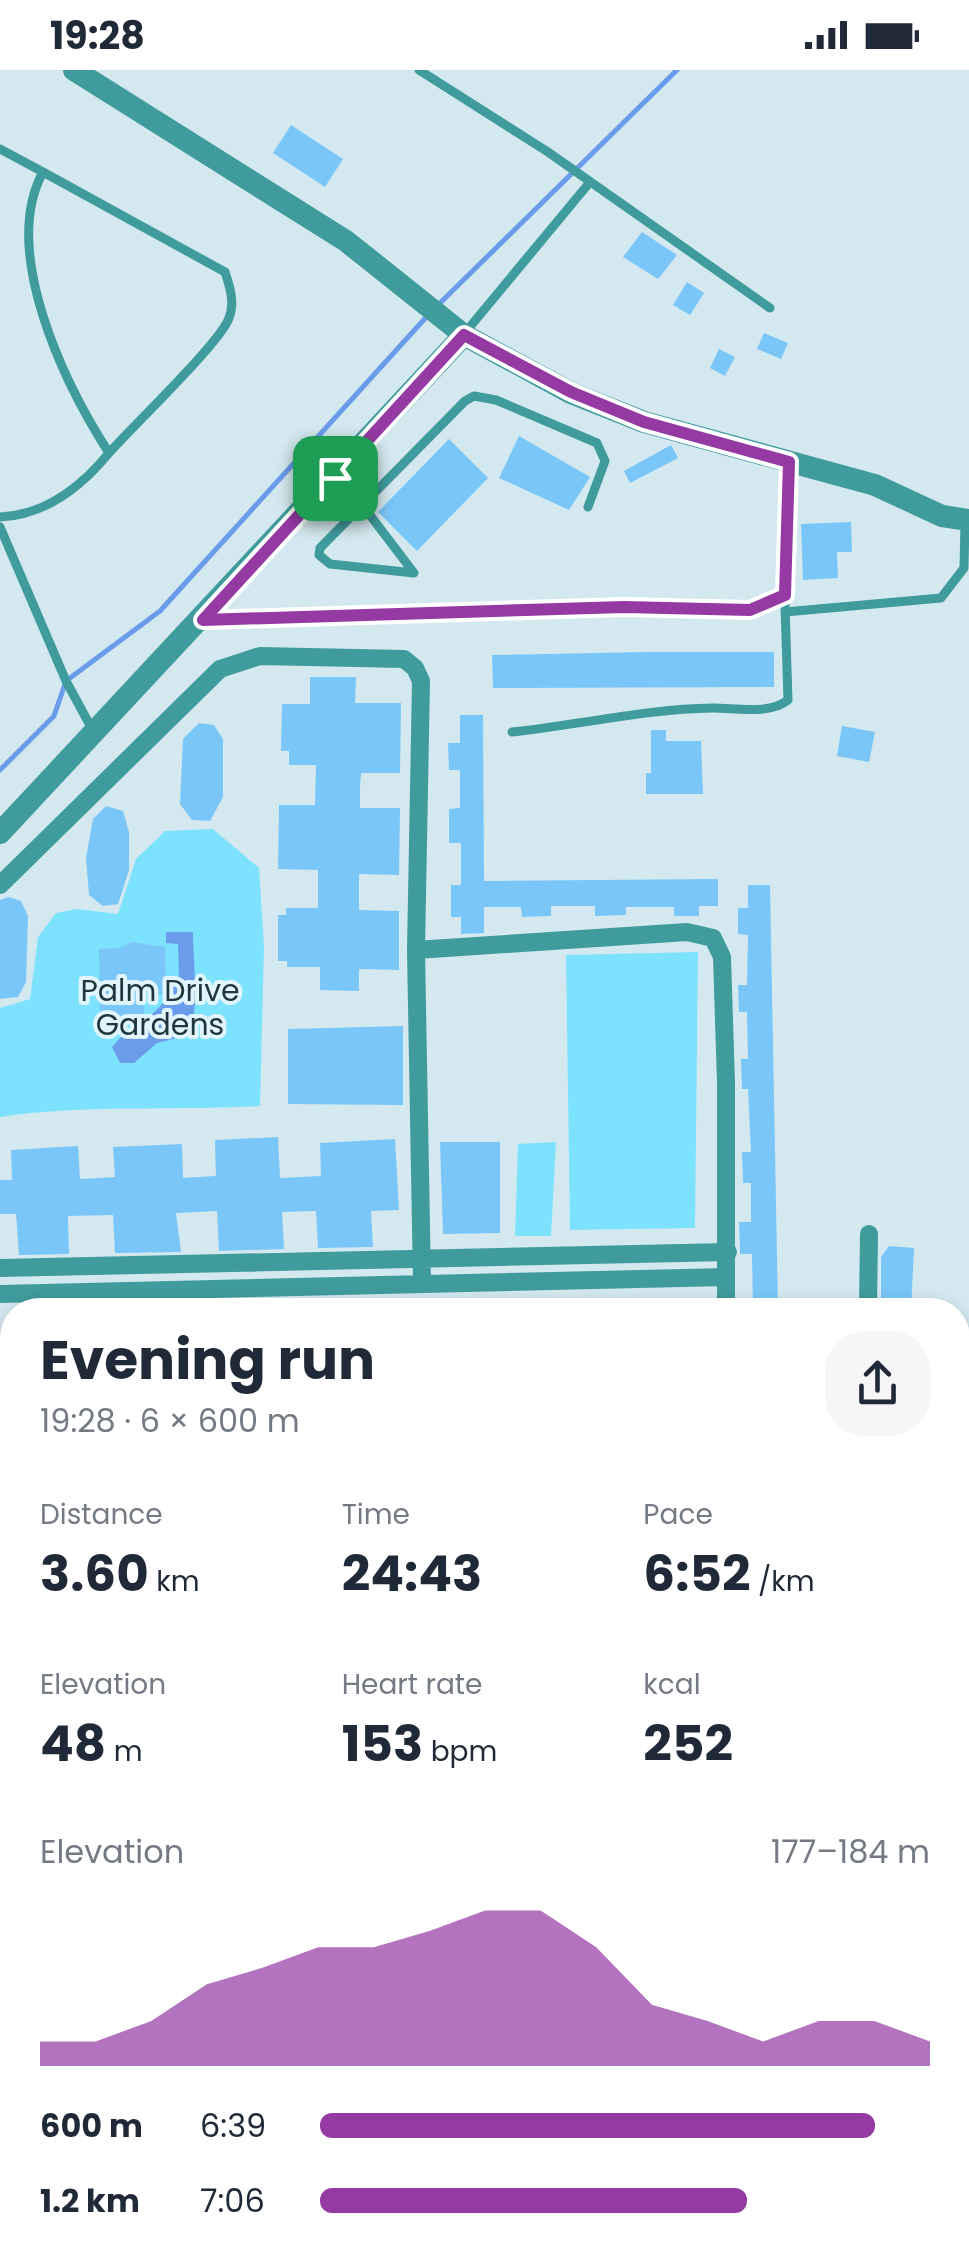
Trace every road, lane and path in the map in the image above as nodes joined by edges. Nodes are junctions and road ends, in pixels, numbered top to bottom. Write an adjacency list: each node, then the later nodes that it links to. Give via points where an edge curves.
1 (74, 70): 7 (street, via 346,241)
2 (418, 70): 5 (lane)
3 (0, 149): 4 (lane)
4 (44, 172): 8 (lane, via 25,210 28,266 54,350); 8 (lane, via 225,272 229,284 232,302 223,329)
5 (590, 182): 6 (lane); 7 (lane)
6 (770, 308)
7 (464, 335): 9 (street, via 644,422); 10 (street)
8 (109, 453): 13 (lane, via 75,489)
9 (789, 462): 14 (street); 16 (lane)
10 (335, 478): 11 (lane); 18 (street)
11 (363, 506): 11 (lane, via 320,548 323,561 414,573); 12 (lane, via 465,401 485,396 596,443 605,461)
12 (588, 507)
13 (0, 517)
14 (967, 521): 17 (lane, via 964,568 942,598)
15 (0, 527): 20 (lane)
16 (785, 595): 17 (lane); 18 (lane, via 750,610 624,607)
17 (786, 612): 19 (lane, via 791,688 782,706 663,709)
18 (203, 620): 20 (street)
19 (512, 732)
20 (95, 733): 21 (street)
21 (0, 833)
22 (0, 884): 23 (street, via 220,669 260,656 404,659 421,681)
23 (416, 950): 25 (street, via 687,932 714,938 722,957); 26 (street)
24 (868, 1234): 36 (street)
25 (728, 1252): 26 (street); 29 (street)
26 (422, 1259): 27 (street); 30 (street)
27 (82, 1267): 28 (street); 33 (lane)
28 (0, 1268)
29 (726, 1277): 30 (street); 35 (street)
30 (422, 1282): 34 (street)
31 (0, 1294): 32 (street)
32 (47, 1298)
33 (83, 1298)
34 (137, 1298)
35 (726, 1298)
36 (868, 1298)

